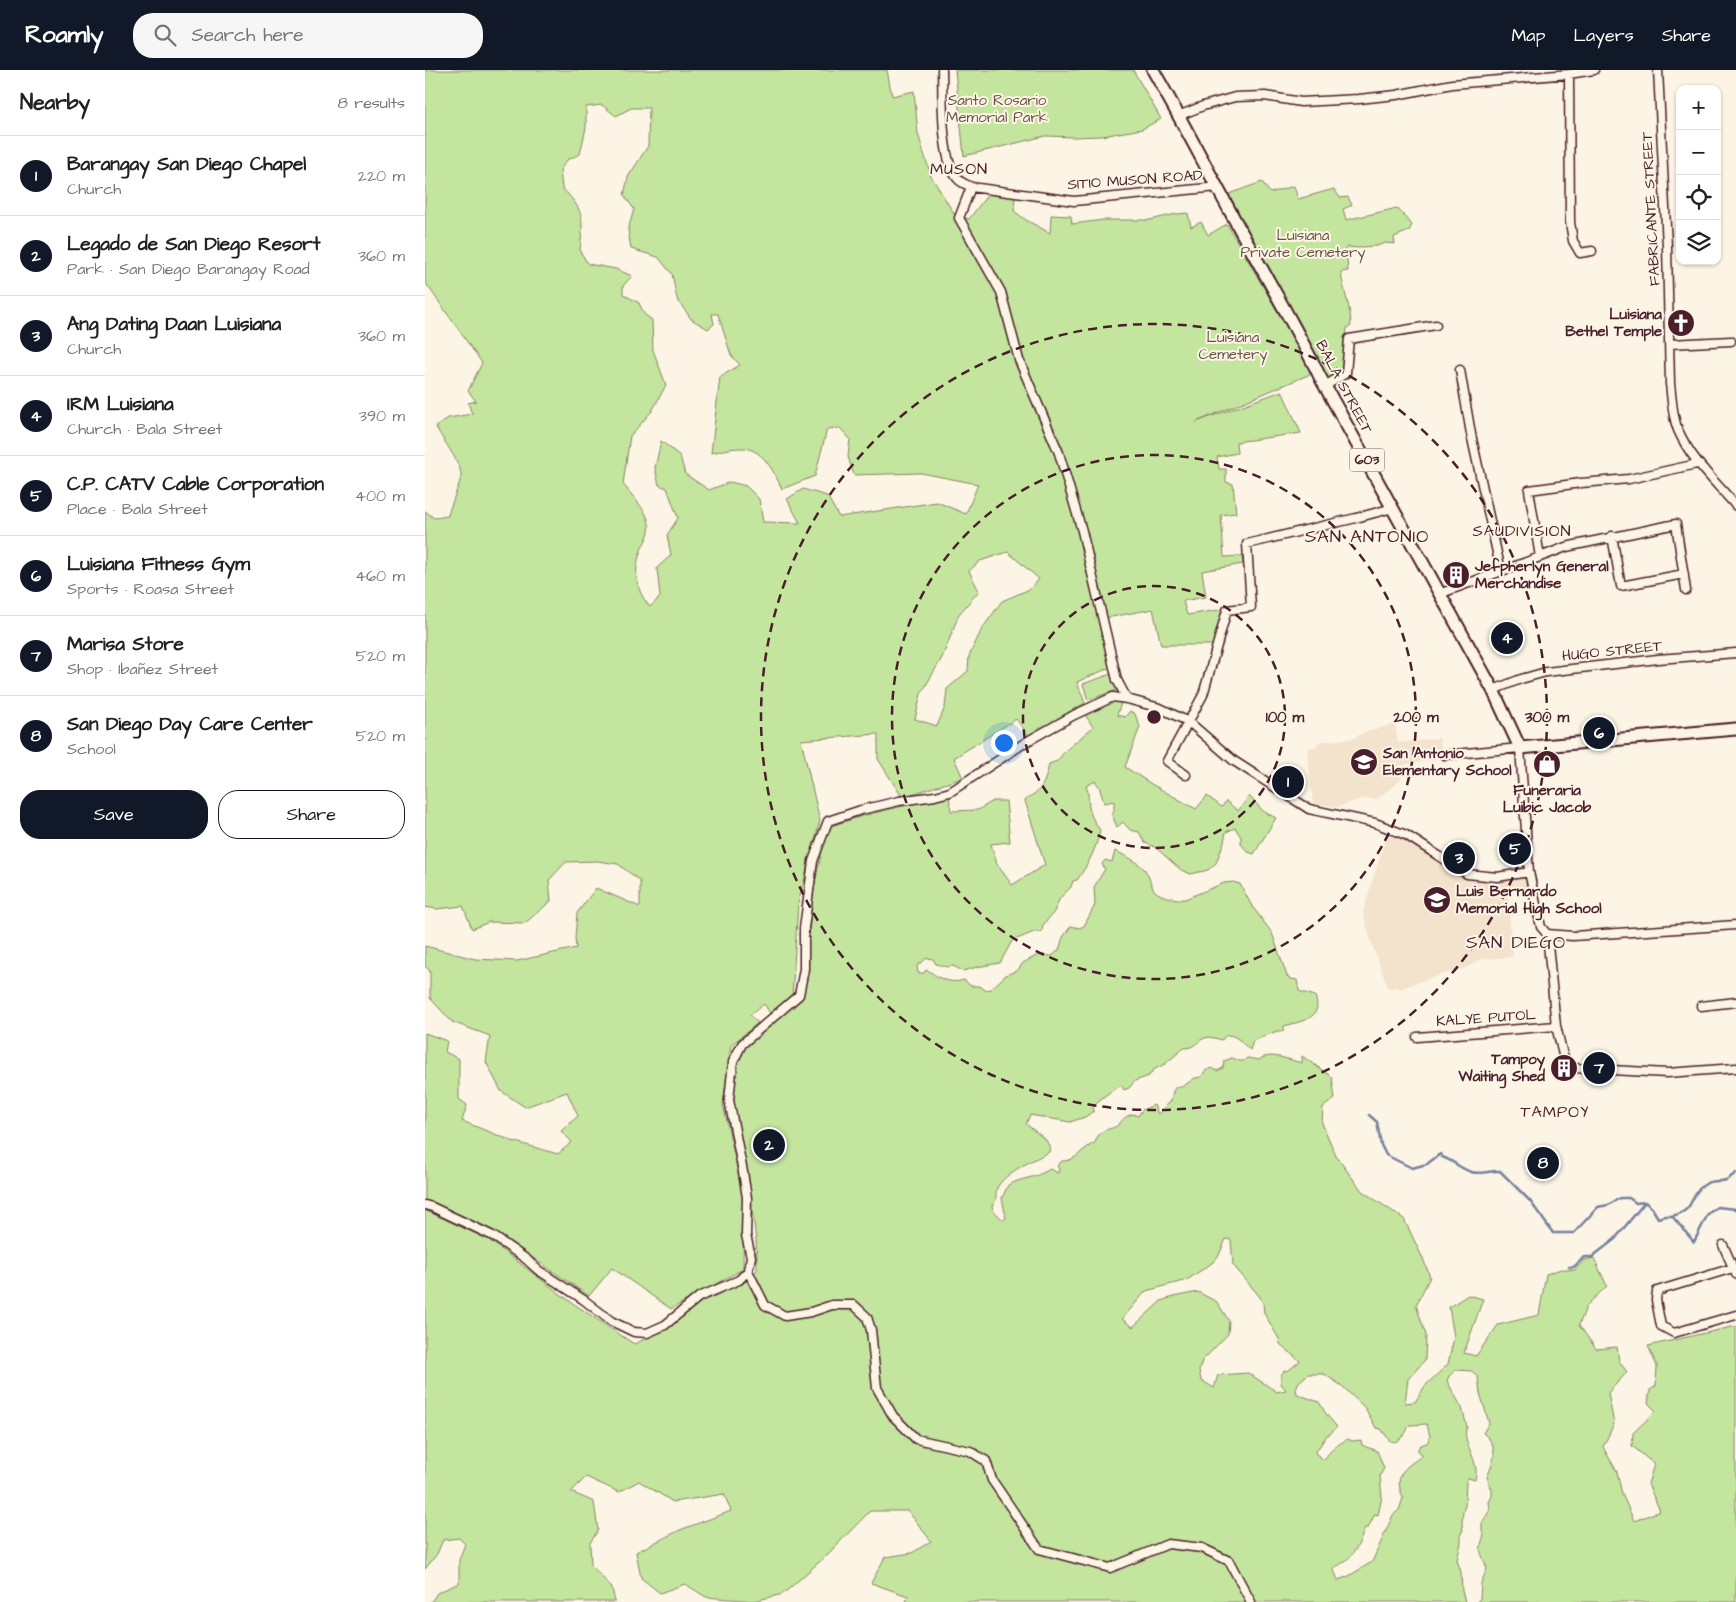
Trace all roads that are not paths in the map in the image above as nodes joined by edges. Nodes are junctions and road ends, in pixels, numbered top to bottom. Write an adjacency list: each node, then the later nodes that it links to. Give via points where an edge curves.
1 (941, 70): 7 (street, via 948,160 958,180)
2 (1153, 70): 6 (main road, BALA STREET / 603)
3 (1594, 70): 5 (street)
4 (1658, 70): 12 (street, FABRICANTE STREET)
5 (1569, 74): 6 (street, via 1452,84 1359,99 1301,102 1265,96 1235,97); 9 (street, via 1570,222 1573,241 1581,253)
6 (1178, 116): 8 (main road, BALA STREET / 603)
7 (971, 187): 8 (street, SITIO MUSON ROAD, via 1073,201); 26 (street, via 959,218 1001,292 1019,360 1059,453 1082,531 1117,680)
8 (1218, 187): 14 (main road, BALA STREET / 603)
9 (1592, 252)
10 (1436, 325): 14 (street, via 1349,339 1346,373)
11 (1731, 341): 12 (street)
12 (1670, 344): 15 (street, FABRICANTE STREET, via 1670,384 1677,428)
13 (1460, 370): 20 (street)
14 (1325, 386): 17 (main road, BALA STREET / 603)
15 (1697, 464): 16 (street, FABRICANTE STREET); 19 (street, via 1629,480 1529,490)
16 (1736, 506)
17 (1393, 508): 23 (main road, BALA STREET / 603); 27 (street, via 1247,544 1251,607 1227,610 1203,695)
18 (1612, 536): 19 (street); 21 (street, via 1621,586); 21 (street, via 1676,524)
19 (1540, 557): 20 (street)
20 (1501, 571): 23 (street)
21 (1684, 574): 22 (street)
22 (1686, 590)
23 (1439, 594): 25 (main road, BALA STREET / 603)
24 (1736, 653): 25 (street, HUGO STREET, via 1546,672)
25 (1493, 690): 29 (main road, BALA STREET / 603)
26 (1127, 699): 27 (street, via 1160,708); 42 (street, via 1113,697 1074,715 950,792 861,810 828,821 813,861 803,928 799,995 741,1044 733,1062 729,1100 747,1198 746,1235 751,1257)
27 (1189, 722): 31 (street, via 1167,761); 32 (street, via 1234,761 1309,809 1375,823 1406,835 1467,874 1497,876)
28 (1736, 729): 29 (main road)
29 (1519, 748): 30 (street); 32 (street, BALA STREET)
30 (1444, 755)
31 (1186, 775)
32 (1529, 872): 34 (street, BALA STREET, via 1541,926)
33 (1736, 925): 34 (street, via 1573,936)
34 (1547, 934): 37 (street, BALA STREET)
35 (1736, 1002): 36 (street)
36 (1701, 1006)
37 (1556, 1026): 38 (street, KALYE PUTOL); 39 (street, BALA STREET, via 1563,1055 1574,1068 1667,1073)
38 (1417, 1037)
39 (1736, 1068)
40 (425, 1205): 42 (street, via 493,1236 611,1320 634,1332 647,1333 665,1326 699,1297 739,1280)
41 (1723, 1245): 43 (street)
42 (748, 1271): 45 (street, via 765,1305 785,1316 831,1305 854,1305 867,1317 877,1388 893,1416 917,1439 970,1451 986,1461 992,1480 1039,1549 1110,1568 1168,1544 1202,1548 1229,1560)
43 (1735, 1271): 44 (street, via 1657,1291 1656,1300 1661,1326 1674,1333)
44 (1736, 1315)
45 (1251, 1602)

